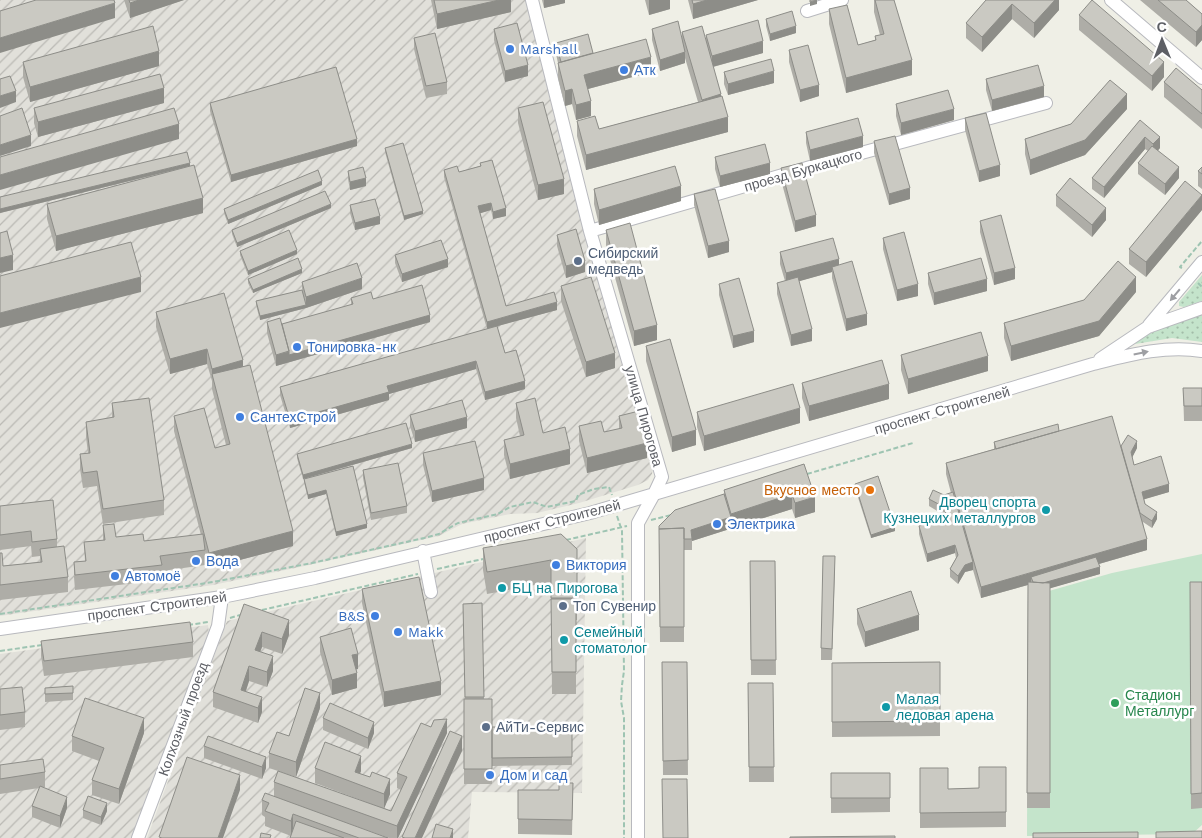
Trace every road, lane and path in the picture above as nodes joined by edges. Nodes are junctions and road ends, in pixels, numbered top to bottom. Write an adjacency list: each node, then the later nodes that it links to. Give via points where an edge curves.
1 (532, 0): 7 (street, улица Пирогова)
2 (842, 0): 4 (street)
3 (1111, 0): 5 (street)
4 (807, 10)
5 (1202, 78)
6 (1046, 103): 7 (street, проезд Буркацкого)
7 (590, 231): 15 (street, улица Пирогова, via 662,477)
8 (1202, 262): 10 (street, one-way to 10)
9 (1202, 308): 10 (street)
10 (1148, 327): 12 (street)
11 (1202, 351): 12 (street, one-way to 11, via 1170,348)
12 (1093, 364): 15 (street, проспект Строителей)
13 (913, 443): 14 (path)
14 (804, 475)
15 (654, 494): 16 (street, проспект Строителей); 18 (street, улица Пирогова)
16 (615, 506): 19 (path); 21 (street, проспект Строителей); 27 (path, via 609,487 594,489 578,495 576,501 547,507 533,502 510,507 498,514 458,523 439,534 312,563 213,582)
17 (673, 514): 18 (path)
18 (638, 523): 19 (path); 36 (street, улица Пирогова)
19 (619, 527): 20 (path); 35 (path, via 622,531 623,592)
20 (561, 541)
21 (424, 552): 23 (street); 25 (street, проспект Строителей)
22 (484, 558): 23 (path)
23 (426, 572): 24 (street); 26 (path)
24 (431, 592)
25 (222, 598): 29 (street, Колхозный проезд); 31 (street, проспект Строителей)
26 (256, 612)
27 (0, 614)
28 (247, 614): 29 (path)
29 (219, 620): 30 (path); 34 (street, Колхозный проезд)
30 (189, 625)
31 (0, 629)
32 (50, 644): 33 (path)
33 (0, 651)
34 (138, 838)
35 (624, 838)
36 (638, 838)

